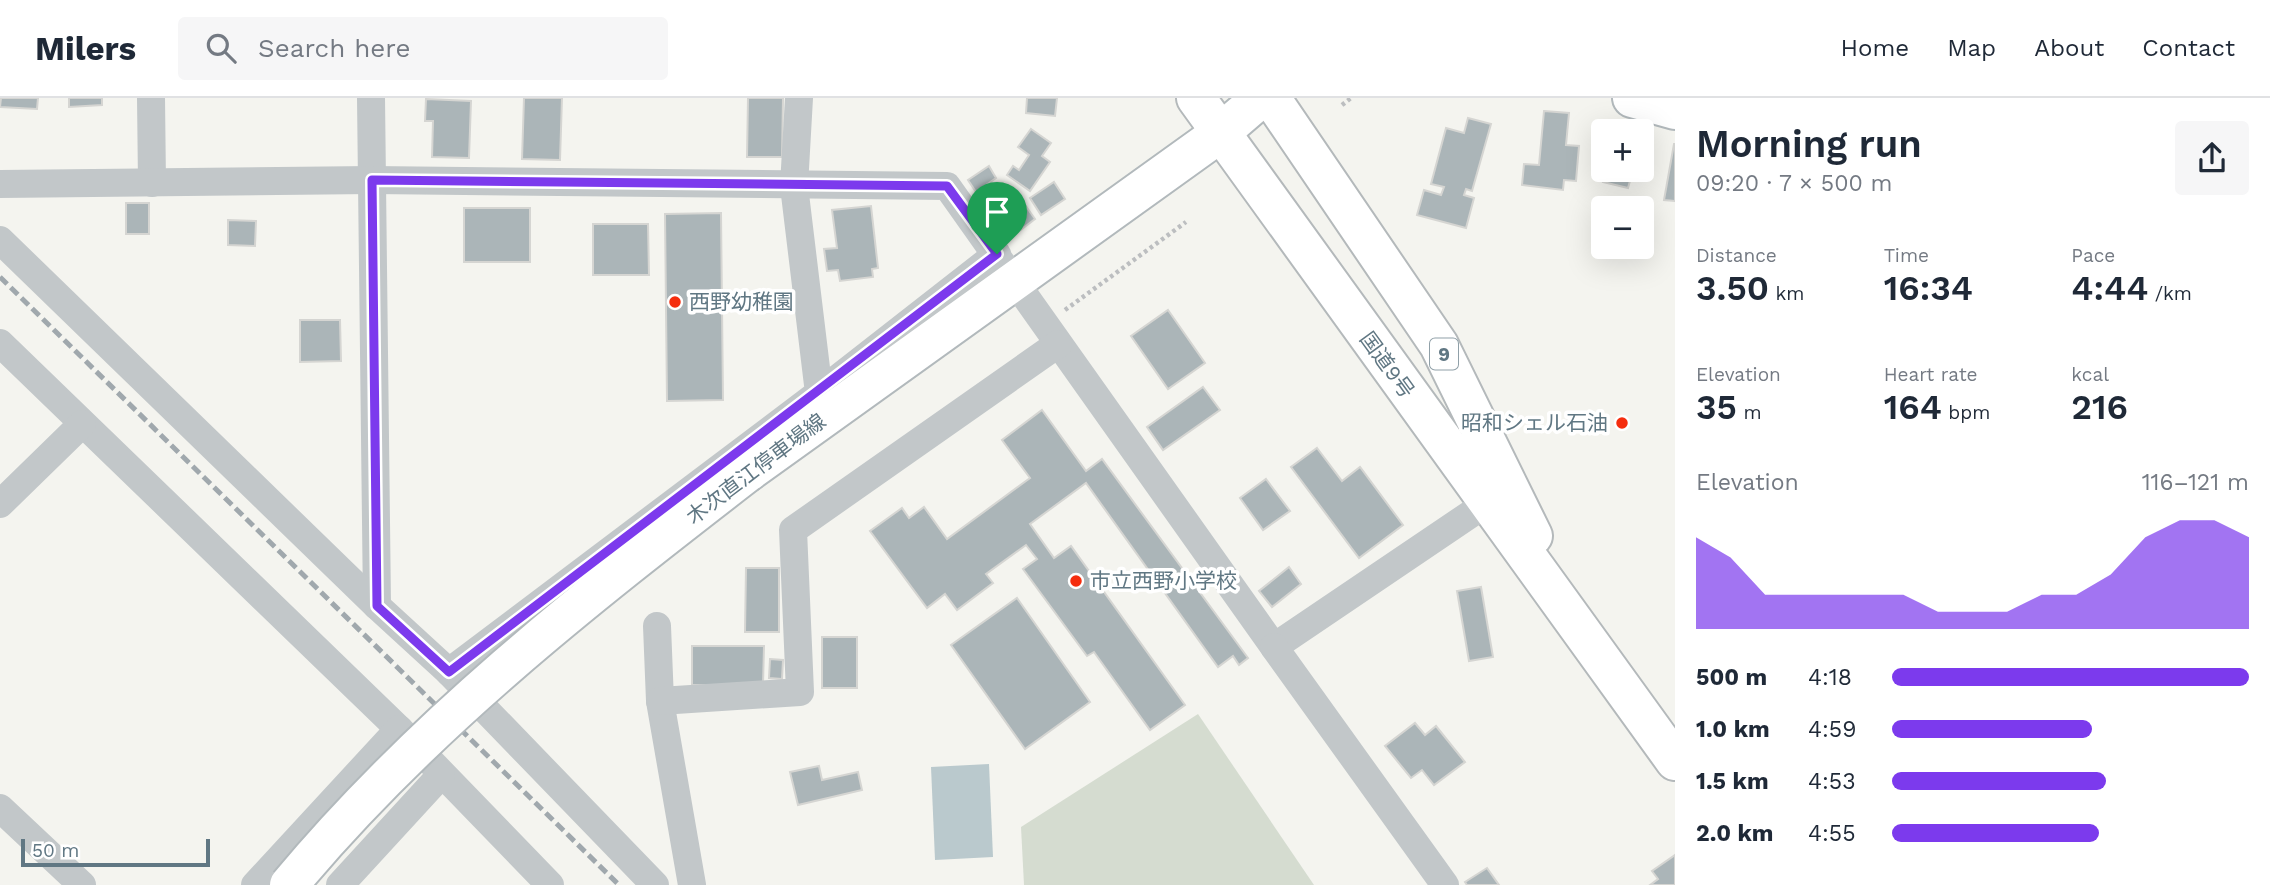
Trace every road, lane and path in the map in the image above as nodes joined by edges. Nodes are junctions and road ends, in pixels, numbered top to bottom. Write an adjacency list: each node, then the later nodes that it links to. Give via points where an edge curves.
1 (151, 98): 13 (street)
2 (371, 98): 12 (street)
3 (799, 98): 15 (street)
4 (1196, 98): 11 (main road, 国道9号 / 9)
5 (1261, 98): 11 (main road, 木次直江停車場線)
6 (1271, 98): 27 (main road, 国道9号 / 9, via 1439,345)
7 (1351, 98): 9 (path)
8 (1632, 98): 10 (main road)
9 (1342, 105)
10 (1675, 110)
11 (1219, 134): 18 (main road, 木次直江停車場線); 23 (main road, 国道9号 / 9)
12 (372, 180): 13 (street); 15 (street); 25 (street)
13 (152, 183): 14 (street)
14 (0, 184)
15 (794, 186): 18 (street, via 947,186); 21 (street)
16 (1186, 222): 19 (path)
17 (0, 240): 25 (street)
18 (1006, 266): 19 (street); 21 (street); 37 (main road, 木次直江停車場線, bridge, via 504,667 408,757)
19 (1051, 334): 28 (street); 30 (street, via 793,530 800,692)
20 (0, 344): 22 (street)
21 (819, 393): 29 (street)
22 (82, 424): 24 (street); 31 (street)
23 (1487, 503): 27 (main road, 国道9号 / 9); 28 (street)
24 (0, 504)
25 (377, 606): 29 (street)
26 (657, 626): 30 (street)
27 (1580, 632): 32 (main road, 国道9号 / 9)
28 (1274, 647): 42 (street)
29 (449, 672): 40 (street)
30 (660, 701): 41 (street)
31 (400, 729): 33 (street); 36 (street)
32 (1675, 761)
33 (441, 775): 38 (street); 39 (street)
34 (0, 808): 35 (street)
35 (82, 885)
36 (255, 885)
37 (289, 885)
38 (340, 885)
39 (550, 885)
40 (655, 885)
41 (692, 885)
42 (1445, 885)

